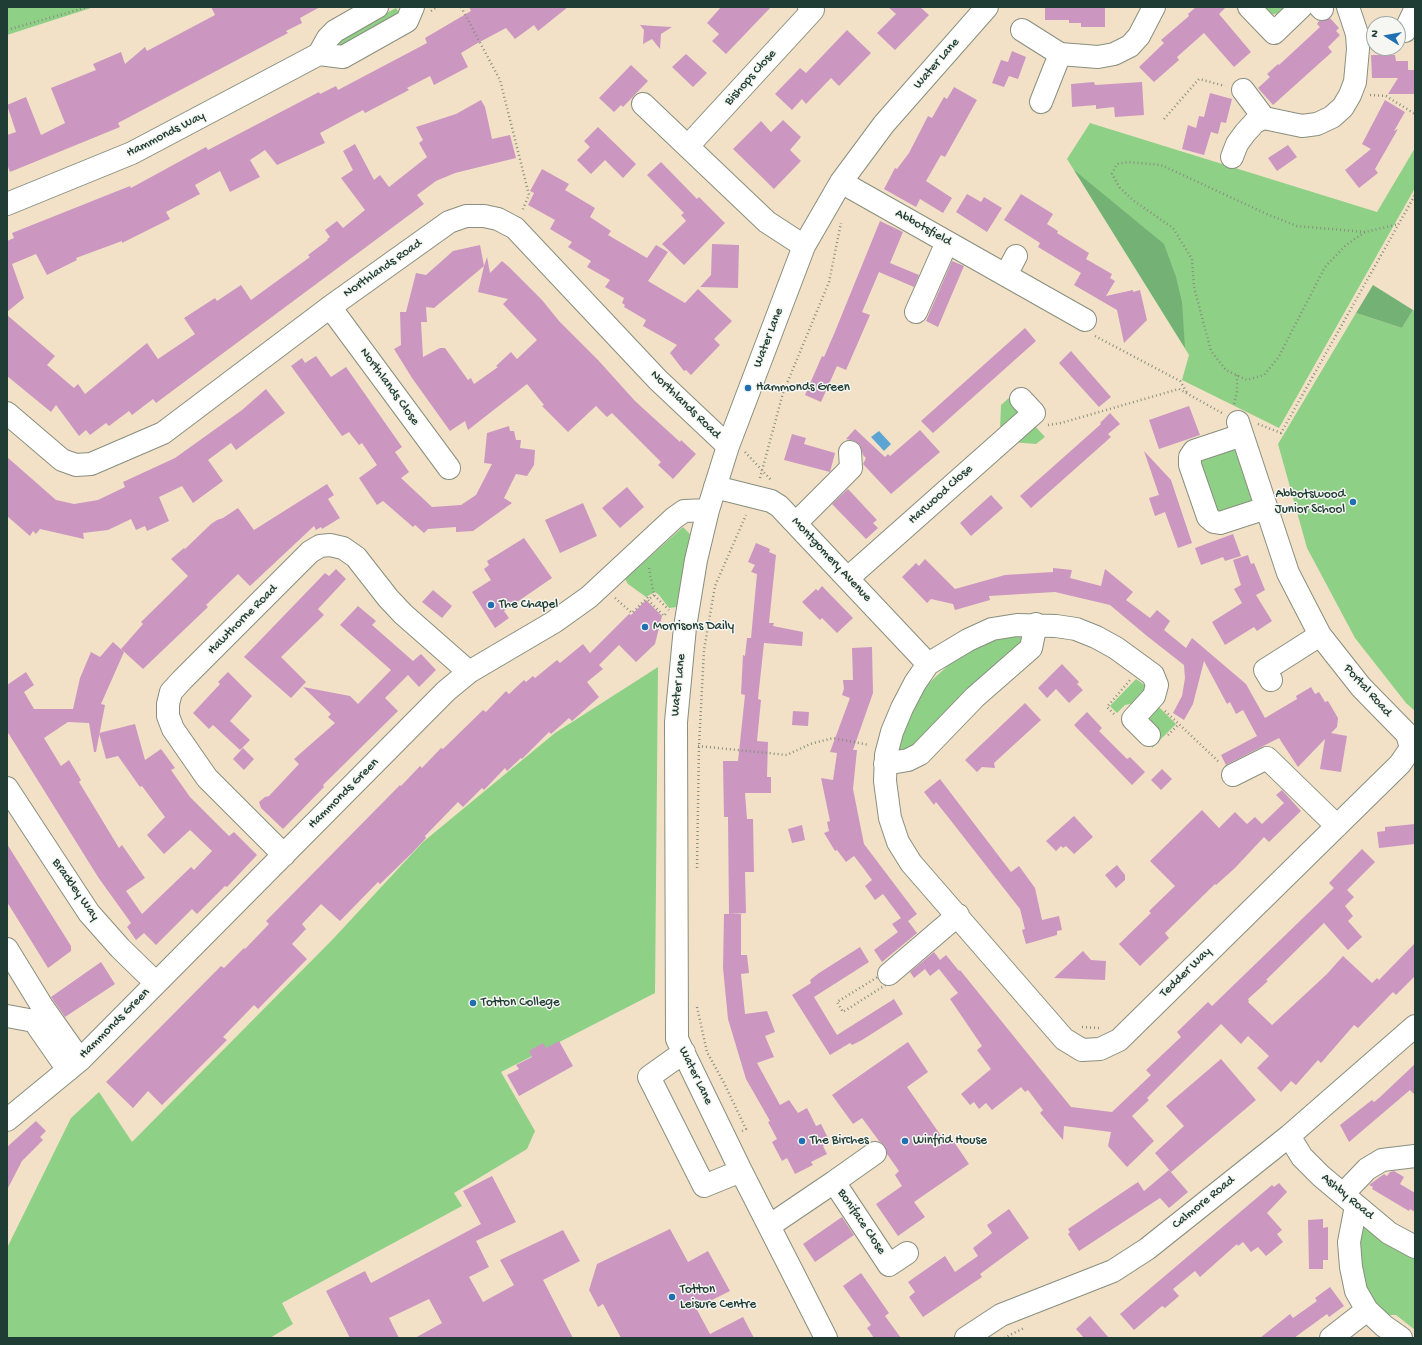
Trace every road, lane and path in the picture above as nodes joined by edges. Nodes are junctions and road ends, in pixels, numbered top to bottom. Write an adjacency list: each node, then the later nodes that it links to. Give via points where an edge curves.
1 (88, 7): 12 (path)
2 (377, 7): 16 (street, via 335,31)
3 (413, 7): 16 (street, via 407,21 343,57)
4 (461, 7): 32 (path, via 500,80 529,195)
5 (987, 7): 27 (street, Water Lane, via 884,124)
6 (1154, 7): 17 (street, via 1139,36 1130,46 1114,54 1098,57)
7 (1249, 7): 9 (street, via 1274,33)
8 (1348, 7): 15 (street)
9 (1314, 8)
10 (811, 9): 25 (street, Bishops Close)
11 (1415, 10): 14 (street)
12 (7, 30)
13 (1022, 30): 17 (street)
14 (1406, 32)
15 (1366, 33): 19 (street)
16 (319, 54): 29 (street, Hammonds Way, via 132,153)
17 (1060, 54): 20 (street)
18 (1243, 90): 23 (path, via 1199,79); 24 (street)
19 (1352, 91): 22 (path, via 1386,96); 24 (street, via 1332,117 1317,124 1302,126)
20 (1041, 102)
21 (643, 104): 25 (street)
22 (1415, 114)
23 (1164, 118)
24 (1264, 118): 26 (street, via 1255,122 1245,133)
25 (688, 146): 35 (street, via 767,222)
26 (1232, 157)
27 (841, 182): 34 (street, Abbotsfield); 35 (street, Water Lane)
28 (1415, 195): 31 (path)
29 (7, 204)
30 (842, 217): 47 (path, via 829,282 783,393)
31 (1399, 224): 33 (path); 43 (path, via 1281,433 1254,423)
32 (515, 228): 36 (street, Northlands Road, via 498,219 484,216 466,216 449,222); 44 (street, Northlands Road, via 658,380)
33 (1365, 232): 39 (path, via 1346,245 1325,267 1287,343 1264,375 1247,380); 39 (path, via 1297,226 1161,165 1129,162 1117,164 1112,174 1120,188 1173,228 1192,259 1194,287 1211,351 1226,370)
34 (947, 242): 37 (street); 38 (street, Abbotsfield, via 1011,266)
35 (804, 246): 44 (street, Water Lane)
36 (330, 307): 42 (street, Northlands Road, via 163,433 91,464 76,465 62,460); 46 (street, Northlands Close)
37 (916, 312)
38 (1085, 320): 40 (path, via 1080,328 1180,381)
39 (1237, 375): 43 (path)
40 (1188, 394): 41 (path, via 1179,389 1061,423); 43 (path)
41 (1033, 412): 55 (street, Harwood Close)
42 (7, 413)
43 (1237, 425): 51 (street, Portal Road); 51 (street, via 1194,451 1190,457 1190,464 1208,517 1214,522 1220,522)
44 (728, 446): 47 (path, via 743,450); 49 (street, Water Lane)
45 (850, 452): 53 (street, via 852,468)
46 (448, 468)
47 (761, 469): 48 (path); 50 (path)
48 (774, 483)
49 (715, 487): 50 (street, Montgomery Avenue); 52 (street, Water Lane)
50 (754, 497): 53 (street, Montgomery Avenue, via 779,506); 69 (path, via 715,586 704,650)
51 (1266, 508): 62 (street, Portal Road, via 1288,573)
52 (708, 510): 54 (street, Hammonds Green, via 684,511); 68 (street, Water Lane, via 696,560 685,627)
53 (796, 523): 55 (street, Montgomery Avenue)
54 (646, 546): 56 (path); 65 (street, Hammonds Green, via 588,597 554,622)
55 (848, 578): 63 (street, Montgomery Avenue)
56 (654, 595): 57 (path); 59 (path)
57 (649, 599): 58 (path, via 648,597 632,613 614,597); 60 (path)
58 (608, 602)
59 (669, 611)
60 (664, 616)
61 (1036, 624): 63 (street, via 992,629); 66 (street, via 1076,629 1116,648 1153,675 1157,685); 71 (street, via 1030,648 1020,660 975,697 920,754 908,760)
62 (1320, 635): 64 (street); 70 (street, Portal Road, via 1361,687 1407,734)
63 (928, 664): 71 (street, via 902,708)
64 (1265, 670)
65 (469, 672): 75 (street, Hammonds Green, via 446,691); 75 (street, Hawthorne Road, via 403,614 356,557 343,548 330,544 320,546 304,558 182,680 171,692 168,704 168,716 173,729 207,778)
66 (1152, 698): 67 (street, via 1129,714); 72 (path)
67 (1149, 735)
68 (676, 744): 69 (path); 86 (street, Water Lane, via 677,1039)
69 (699, 746): 71 (path, via 787,755 810,744 833,738); 76 (path)
70 (1411, 748): 74 (street, Tedder Way, via 1400,764)
71 (886, 756): 77 (street, Tedder Way, via 887,798 898,842 911,863)
72 (1233, 775): 74 (street, via 1267,758)
73 (7, 788): 80 (street, Brackley Way, via 89,913)
74 (1337, 826): 77 (street, Tedder Way, via 1119,1040 1100,1049 1082,1050 1064,1039)
75 (284, 856): 80 (street, Hammonds Green)
76 (697, 874)
77 (958, 915): 79 (street)
78 (7, 949): 87 (street)
79 (888, 974): 79 (path, via 881,975 837,1002 843,1012 887,984)
80 (156, 983): 87 (street, Hammonds Green)
81 (697, 1000): 90 (path, via 707,1052 746,1129)
82 (7, 1016): 87 (street, via 34,1020)
83 (1415, 1026): 89 (street, Calmore Road)
84 (1075, 1027): 85 (path)
85 (1105, 1028)
86 (684, 1052): 90 (street, Water Lane); 93 (street, via 649,1077 704,1186)
87 (74, 1065): 88 (street, Hammonds Green)
88 (7, 1120)
89 (1289, 1136): 95 (street, Ashby Road, via 1302,1157); 101 (street, Calmore Road, via 1147,1249 1113,1271 1001,1315)
90 (726, 1140): 93 (street, Water Lane)
91 (875, 1153): 94 (street, Boniface Close)
92 (1415, 1156): 95 (street, via 1382,1160 1367,1169)
93 (741, 1171): 96 (street, Water Lane)
94 (834, 1182): 96 (street, Boniface Close); 98 (street, Boniface Close, via 889,1265)
95 (1349, 1200): 97 (street, Ashby Road, via 1389,1233); 99 (street, via 1351,1267 1356,1291)
96 (769, 1226): 103 (street, Water Lane)
97 (1415, 1247)
98 (907, 1253)
99 (1367, 1310): 102 (street); 105 (street)
100 (1029, 1326): 104 (path)
101 (974, 1336)
102 (1335, 1336)
103 (826, 1338)
104 (1004, 1338)
105 (1401, 1338)

